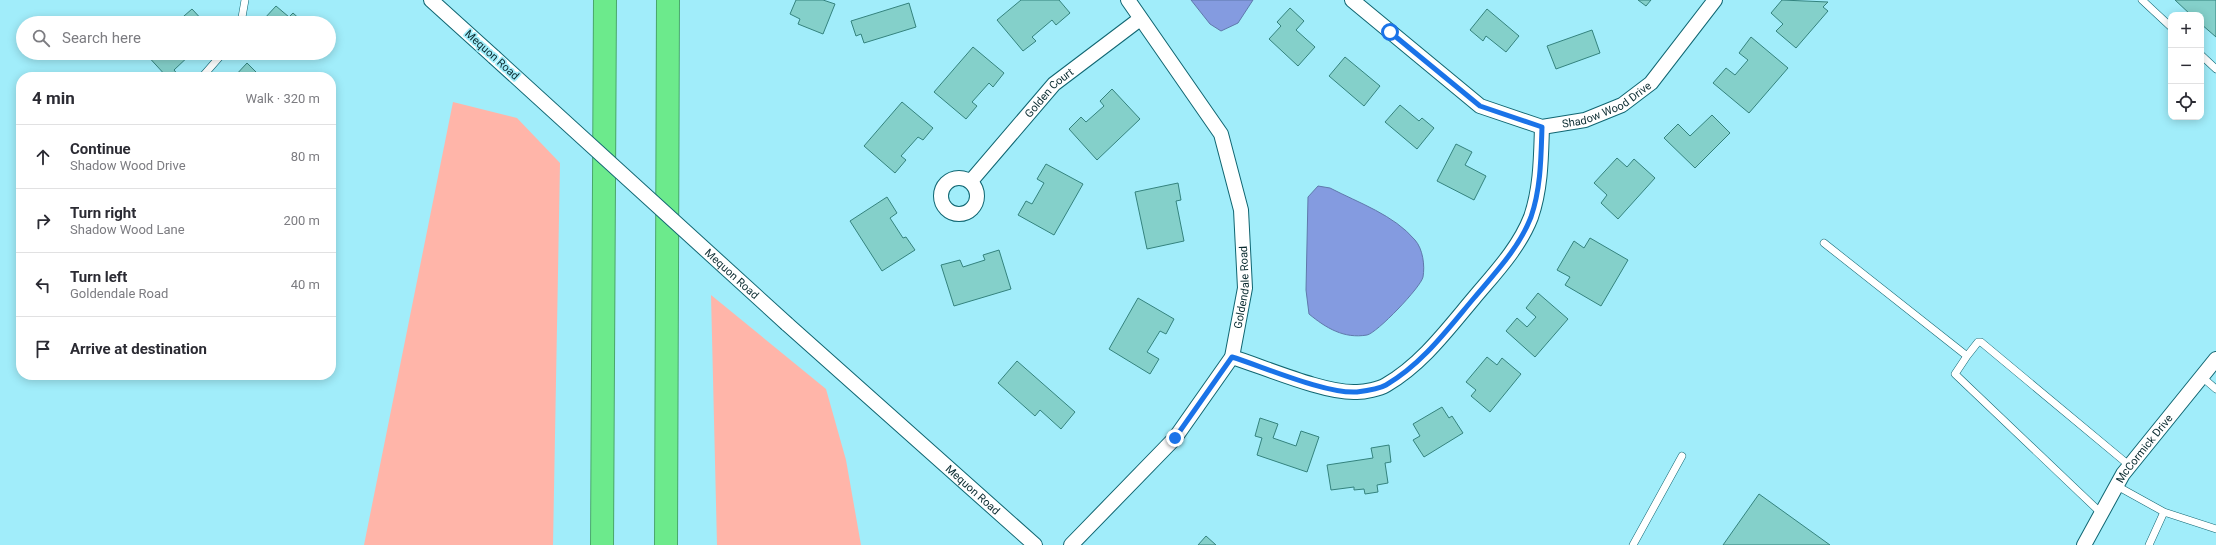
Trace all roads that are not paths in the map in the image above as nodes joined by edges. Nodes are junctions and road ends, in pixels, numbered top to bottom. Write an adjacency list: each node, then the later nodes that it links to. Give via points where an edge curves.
1 (246, 0): 9 (lane)
2 (431, 0): 32 (street, Mequon Road, bridge, via 787,324)
3 (605, 0): 30 (highway)
4 (668, 0): 31 (highway)
5 (1128, 0): 10 (street, Goldendale Road)
6 (1352, 0): 16 (street, Shadow Wood Drive, via 1480,106)
7 (1714, 0): 16 (street, Shadow Wood Drive, via 1651,83 1622,105 1585,120)
8 (2142, 0): 11 (lane)
9 (243, 16)
10 (1140, 19): 17 (street, Golden Court, via 1054,84); 20 (street, Goldendale Road, via 1221,134 1242,210 1245,288)
11 (2168, 24)
12 (2204, 58): 14 (lane)
13 (217, 60): 15 (lane)
14 (2216, 69)
15 (206, 72)
16 (1542, 127): 20 (street, via 1537,194 1521,238 1504,263 1429,351 1410,368 1385,386 1357,392 1331,390)
17 (971, 182)
18 (1824, 243): 19 (lane)
19 (1967, 356): 25 (lane, via 1981,342); 28 (lane, via 1955,374)
20 (1232, 357): 33 (street, Goldendale Road, via 1175,438)
21 (2216, 359): 22 (street, McCormick Drive)
22 (2202, 377): 23 (lane); 25 (street, McCormick Drive)
23 (2216, 389)
24 (1682, 456): 34 (lane)
25 (2130, 466): 26 (street, McCormick Drive)
26 (2117, 486): 27 (lane); 28 (street, McCormick Drive)
27 (2164, 512): 29 (lane); 36 (lane)
28 (2102, 514): 35 (street, McCormick Drive)
29 (2216, 529)
30 (602, 545)
31 (666, 545)
32 (1035, 545)
33 (1070, 545)
34 (1633, 545)
35 (2084, 545)
36 (2149, 545)

